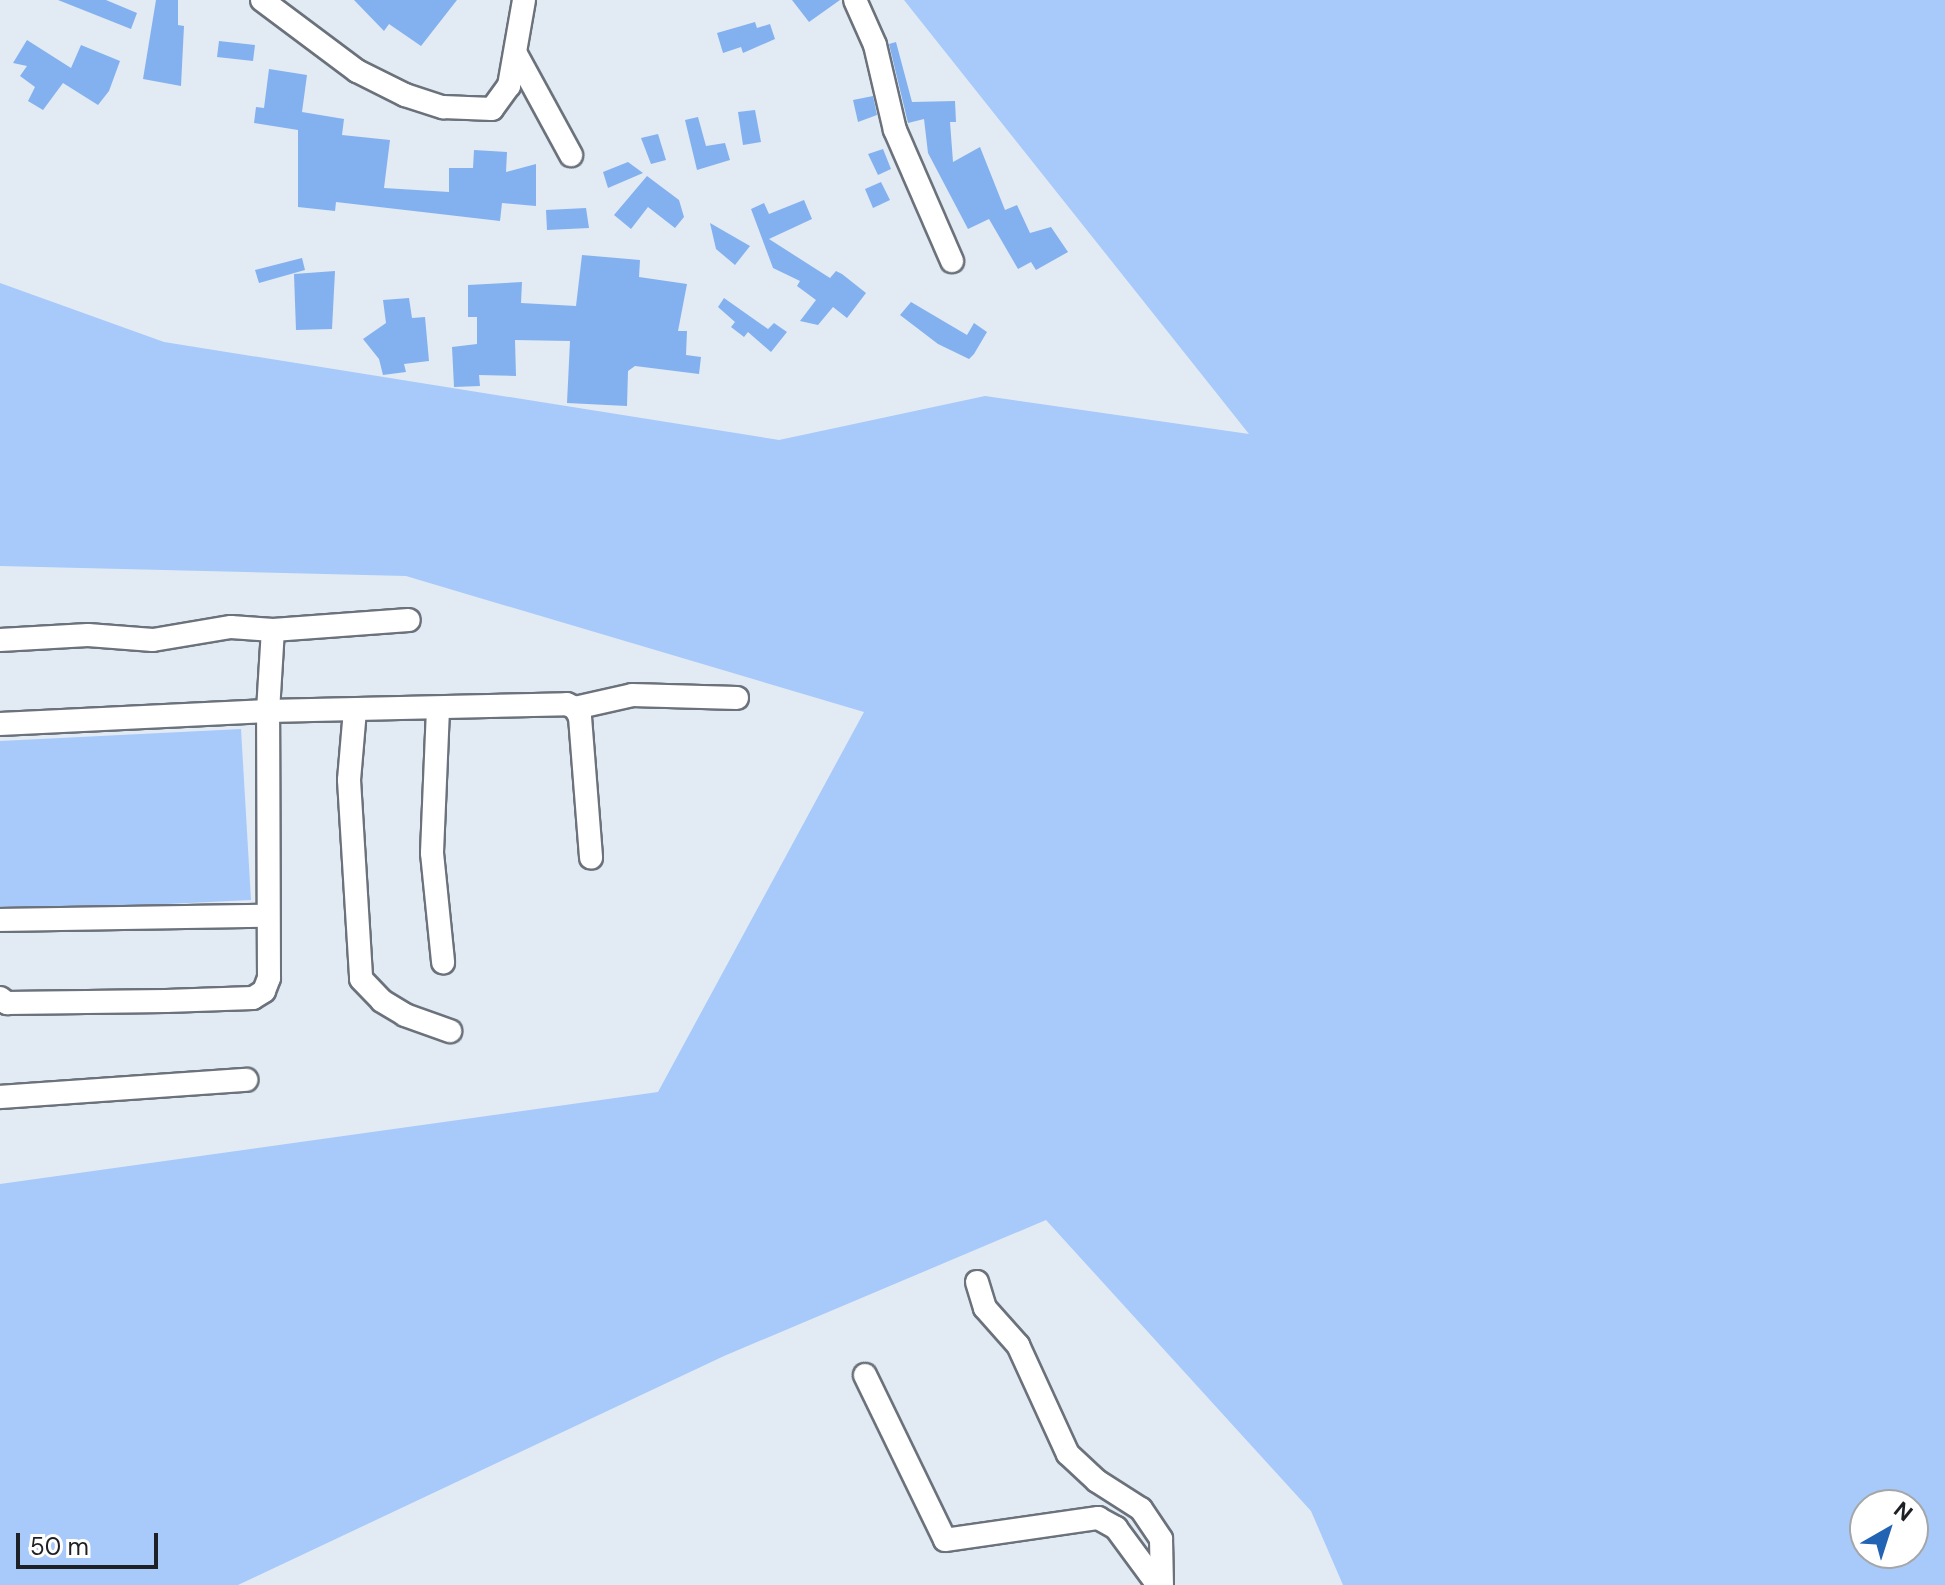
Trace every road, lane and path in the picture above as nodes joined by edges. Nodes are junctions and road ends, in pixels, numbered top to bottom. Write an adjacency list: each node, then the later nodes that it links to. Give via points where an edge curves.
1 (262, 0): 4 (street, via 357,71 443,107 492,109 509,86)
2 (524, 0): 4 (street)
3 (855, 0): 6 (street, via 875,45 895,130)
4 (517, 56): 5 (street)
5 (571, 155)
6 (952, 261)
7 (409, 620): 8 (street)
8 (273, 630): 9 (street, via 231,627 153,640 88,635); 14 (street)
9 (0, 640)
10 (737, 698): 11 (street, via 632,695)
11 (575, 708): 12 (street, via 567,704); 16 (street, via 580,717)
12 (438, 709): 13 (street); 19 (street, via 432,853)
13 (355, 710): 14 (street); 21 (street, via 349,780 361,979 405,1015)
14 (268, 711): 15 (street); 17 (street)
15 (0, 724)
16 (591, 858)
17 (268, 916): 18 (street); 20 (street, via 269,978 264,991 253,998 7,1003)
18 (0, 920)
19 (443, 962)
20 (0, 998)
21 (450, 1031)
22 (246, 1080): 23 (street)
23 (0, 1097)
24 (977, 1282): 26 (street, via 985,1308 1018,1345 1068,1454 1097,1481 1141,1509 1161,1539)
25 (865, 1375): 26 (street, via 945,1540 1098,1518 1116,1528)
26 (1160, 1585)

